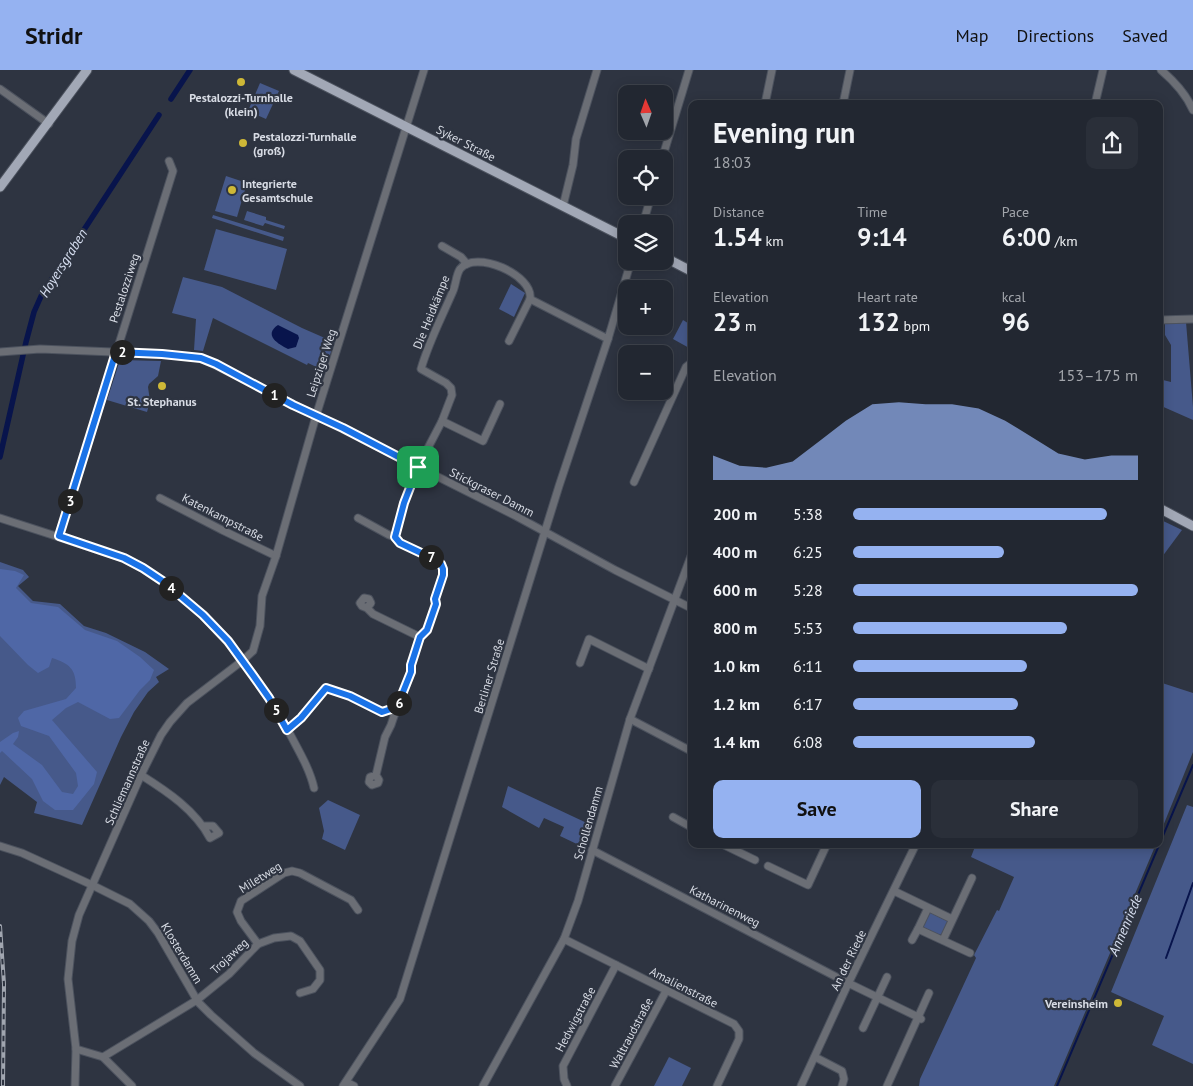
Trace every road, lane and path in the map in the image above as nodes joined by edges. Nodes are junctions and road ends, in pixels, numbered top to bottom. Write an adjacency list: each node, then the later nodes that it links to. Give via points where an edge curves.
1 (88, 70): 15 (main road)
2 (294, 70): 16 (main road, Syker Straße)
3 (424, 70): 16 (street, Leipziger Weg)
4 (597, 70): 20 (street, via 576,139)
5 (689, 70): 17 (street)
6 (772, 70): 11 (street)
7 (850, 70): 12 (street)
8 (1103, 70): 13 (street)
9 (1161, 70): 14 (street, via 1190,102)
10 (0, 89): 15 (street)
11 (766, 100)
12 (844, 100)
13 (1096, 100)
14 (1193, 110)
15 (49, 124): 19 (main road)
16 (406, 127): 20 (main road, Syker Straße); 36 (street, Leipziger Weg)
17 (665, 150)
18 (169, 161): 33 (street, Pestalozziweg, via 173,171)
19 (0, 186)
20 (563, 206): 21 (main road, Syker Straße)
21 (618, 234)
22 (442, 246): 24 (street)
23 (673, 262): 26 (main road)
24 (467, 264): 27 (street, via 491,264 508,270 526,286); 37 (street, Die Heidkämpe, via 457,275 421,369 451,388 452,396)
25 (628, 270): 30 (street, Berliner Straße)
26 (688, 270)
27 (530, 299): 30 (street); 31 (street)
28 (1193, 319): 29 (street)
29 (1163, 320)
30 (608, 339): 45 (street, Berliner Straße)
31 (509, 341)
32 (0, 352): 33 (street, Stickgraser Damm, via 25,349)
33 (116, 352): 36 (street, Stickgraser Damm, via 201,358); 46 (street, Pestalozziweg)
34 (688, 365): 39 (street)
35 (500, 404): 37 (street, via 483,441)
36 (316, 416): 38 (street, Stickgraser Damm); 48 (street, Leipziger Weg)
37 (442, 421): 38 (street, Die Heidkämpe)
38 (418, 467): 45 (street, Stickgraser Damm); 47 (street, Die Heidkämpe)
39 (634, 482)
40 (160, 498): 48 (street, Katenkampstraße)
41 (1163, 510): 44 (main road)
42 (0, 518): 46 (street)
43 (358, 518): 47 (street)
44 (1192, 522)
45 (545, 531): 50 (street, Stickgraser Damm, via 615,570); 101 (street, Berliner Straße, via 400,999)
46 (59, 536): 54 (street, via 124,558 164,582 215,626)
47 (395, 537): 53 (street, via 400,543 434,559 443,569 436,604 427,630)
48 (276, 556): 54 (street, Leipziger Weg, via 262,596 258,638 253,651)
49 (688, 564): 50 (street, Schollendamm)
50 (675, 598): 51 (street, Stickgraser Damm); 56 (street, Schollendamm)
51 (688, 606)
52 (367, 608): 53 (street)
53 (420, 637): 57 (street)
54 (242, 661): 61 (street); 63 (street, Schliemannstraße, via 187,703 170,722 155,744)
55 (580, 664): 56 (street, via 589,639)
56 (649, 669): 59 (street, Schollendamm)
57 (397, 707): 58 (street); 60 (street)
58 (382, 712): 60 (street); 61 (street, via 326,688)
59 (630, 719): 62 (street); 73 (street, Schollendamm)
60 (392, 725): 64 (street, via 385,737)
61 (287, 730): 65 (street)
62 (688, 749)
63 (141, 775): 68 (street, via 177,799); 77 (street, Schliemannstraße)
64 (376, 775)
65 (314, 788)
66 (673, 817): 67 (street)
67 (688, 825)
68 (203, 826)
69 (0, 846): 77 (street, Klosterdamm)
70 (730, 848): 74 (street)
71 (825, 848): 75 (street, via 808,885)
72 (914, 848): 78 (street, An der Riede)
73 (592, 850): 83 (street, Schollendamm); 90 (street, Katharinenweg)
74 (755, 860)
75 (768, 866)
76 (972, 878): 81 (street)
77 (92, 885): 95 (street, Klosterdamm, via 130,904 149,921); 98 (street, Schliemannstraße, via 75,927 68,979)
78 (894, 891): 79 (street); 90 (street, An der Riede)
79 (928, 908): 81 (street); 82 (street)
80 (358, 910): 86 (street, Miletweg, via 351,900 300,872 284,873 241,901 238,912 241,921)
81 (952, 919): 85 (street)
82 (918, 929): 84 (street); 85 (street)
83 (564, 939): 88 (street, Amalienstraße); 106 (street, Schollendamm)
84 (912, 940)
85 (943, 940): 87 (street)
86 (258, 944): 92 (street, Trojaweg, via 291,936 300,941 320,970 320,980 313,989); 95 (street, Trojaweg)
87 (970, 953)
88 (616, 965): 91 (street, Amalienstraße); 107 (street, Hedwigstraße, via 563,1066)
89 (887, 978): 94 (street)
90 (848, 983): 94 (street, Katharinenweg); 100 (street, An der Riede)
91 (666, 991): 108 (street, Waltraudstraße); 109 (street, Amalienstraße, via 737,1027 739,1039)
92 (300, 993)
93 (929, 993): 96 (street)
94 (877, 997): 96 (street, Katharinenweg); 97 (street)
95 (197, 1000): 99 (street, Trojaweg); 104 (street, Klosterdamm, via 254,1053)
96 (920, 1018): 112 (street)
97 (863, 1028)
98 (76, 1049): 99 (street); 102 (street, Schliemannstraße)
99 (103, 1057): 103 (street)
100 (815, 1057): 110 (street, An der Riede); 111 (street, via 842,1071)
101 (344, 1084): 105 (street)
102 (74, 1086)
103 (132, 1086)
104 (300, 1086)
105 (354, 1086)
106 (483, 1086)
107 (567, 1086)
108 (615, 1086)
109 (717, 1086)
110 (801, 1086)
111 (842, 1086)
112 (887, 1086)

